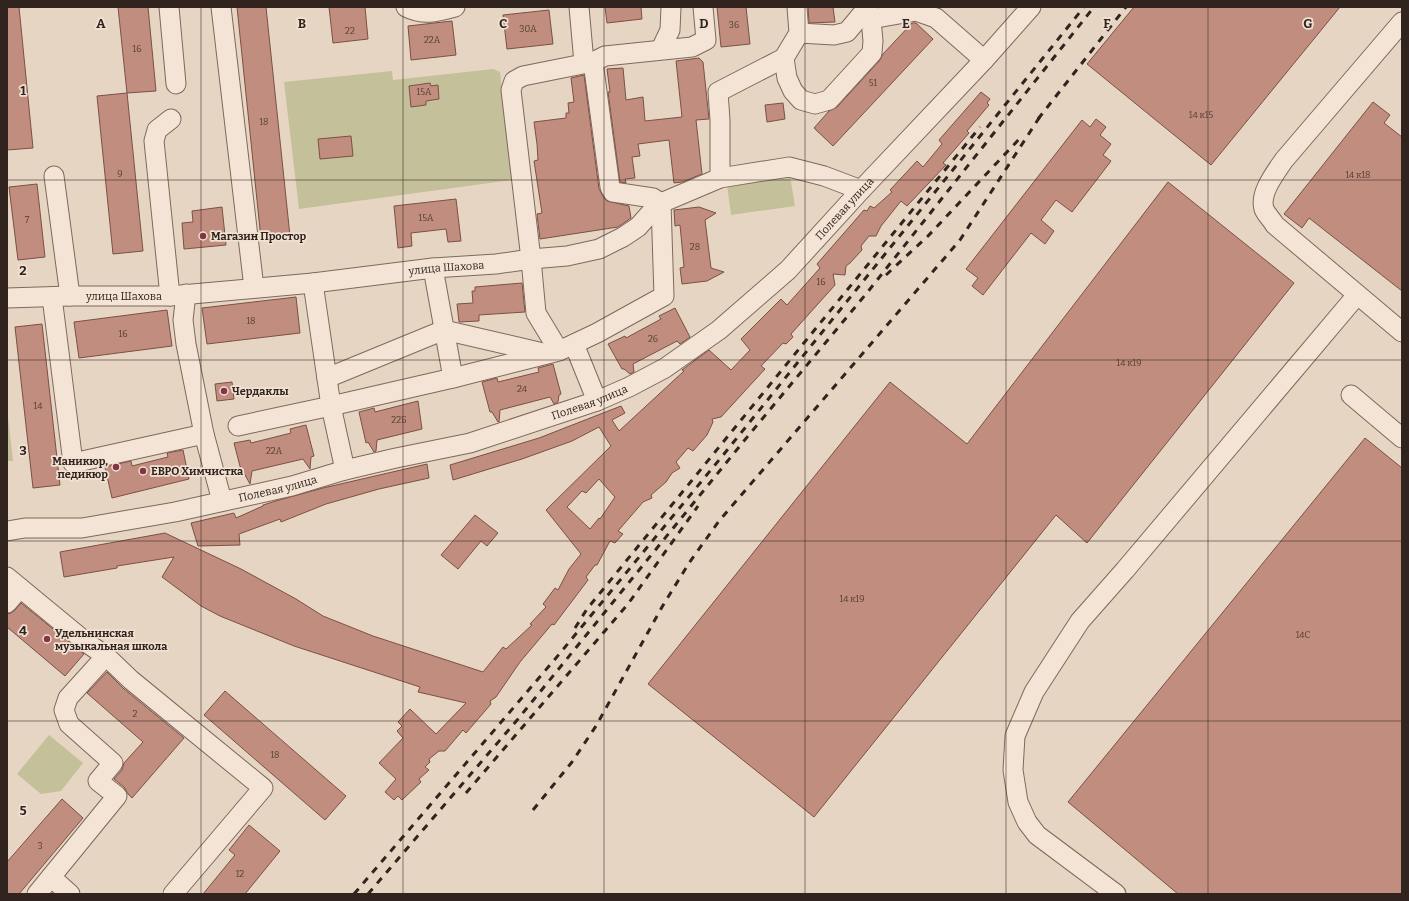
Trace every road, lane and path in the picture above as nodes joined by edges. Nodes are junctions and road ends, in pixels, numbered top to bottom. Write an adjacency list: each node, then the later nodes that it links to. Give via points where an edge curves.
1 (169, 7): 17 (street)
2 (221, 7): 26 (street)
3 (406, 7): 4 (street, via 416,12 436,12)
4 (455, 7)
5 (579, 7): 16 (street)
6 (670, 7): 13 (street, via 670,30)
7 (703, 7): 13 (street, via 706,40 692,47)
8 (796, 7): 12 (street)
9 (1031, 7): 15 (street, Полевая улица)
10 (868, 11): 12 (street, via 847,32 834,35); 14 (street, via 873,41 872,53 829,100 815,104 801,100 787,78); 15 (street, via 916,11 936,18)
11 (1402, 22): 28 (street, via 1284,160 1264,193 1264,209 1275,225)
12 (799, 33): 14 (street)
13 (661, 49): 16 (street, via 605,56)
14 (784, 58): 20 (street, via 718,92)
15 (984, 60): 21 (street, Полевая улица)
16 (588, 63): 22 (street, via 610,187 613,192 653,198); 23 (street, via 523,76 514,81 511,90)
17 (176, 84)
18 (171, 119): 27 (street, via 158,130 154,141)
19 (54, 176): 29 (street)
20 (720, 178): 21 (street, улица Шахова, via 789,167 824,176); 22 (street, улица Шахова)
21 (861, 190): 37 (street, Полевая улица, via 788,270 719,330 665,368)
22 (661, 203): 23 (street, улица Шахова, via 638,227 599,249 567,256); 33 (street, via 664,296)
23 (531, 259): 24 (street, улица Шахова); 33 (street, via 536,313)
24 (433, 268): 25 (street, улица Шахова); 31 (street)
25 (313, 283): 26 (street, улица Шахова); 34 (street)
26 (254, 288): 27 (street, улица Шахова)
27 (178, 295): 29 (street, улица Шахова); 40 (street)
28 (1357, 295): 32 (street); 52 (street, via 1080,620 1034,692 1015,736 1013,770 1018,802 1027,822 1037,835)
29 (61, 296): 30 (street, улица Шахова); 40 (street, via 73,463)
30 (7, 298)
31 (444, 330): 33 (street); 34 (street); 35 (street)
32 (1402, 332)
33 (560, 350): 35 (street); 37 (street)
34 (327, 378): 38 (street)
35 (453, 378): 38 (street)
36 (1351, 395): 41 (street)
37 (597, 401): 42 (street, Полевая улица, via 470,443)
38 (331, 406): 39 (street); 42 (street)
39 (238, 426)
40 (204, 434): 43 (street)
41 (1402, 438)
42 (345, 470): 43 (street, Полевая улица, via 292,486)
43 (222, 502): 44 (street, Полевая улица, via 82,528 25,528)
44 (7, 531)
45 (13, 582): 46 (street); 47 (street)
46 (7, 603)
47 (106, 656): 48 (street, via 68,698 64,710 69,724 113,763 98,781 117,796); 51 (street, via 131,680 263,788)
48 (51, 877): 49 (street); 50 (street)
49 (37, 894)
50 (70, 894)
51 (173, 894)
52 (1116, 894)

